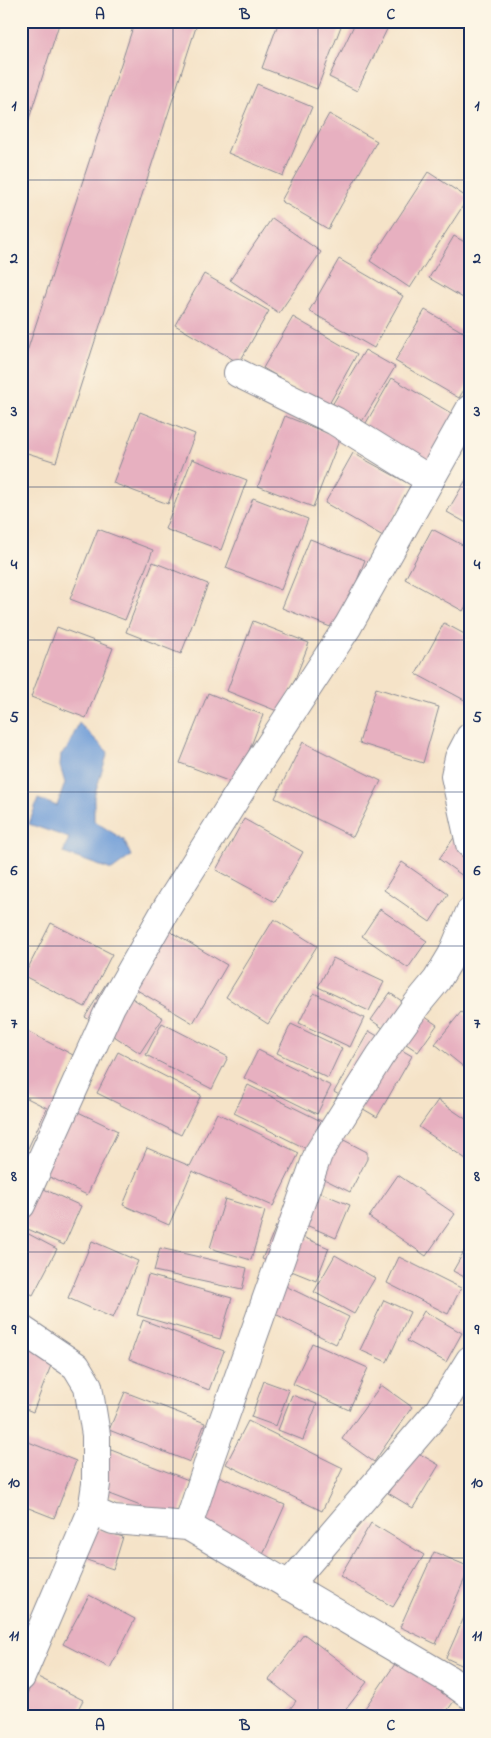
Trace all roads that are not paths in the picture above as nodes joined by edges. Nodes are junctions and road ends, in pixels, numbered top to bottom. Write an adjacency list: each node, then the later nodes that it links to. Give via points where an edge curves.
1 (238, 373): 3 (street, via 335,421)
2 (470, 409): 3 (street)
3 (430, 480): 7 (street, via 348,626 168,906 111,1006)
4 (470, 737): 5 (street, via 459,758 455,776)
5 (470, 844)
6 (470, 912): 11 (street, via 452,955 437,980 380,1056 318,1154)
7 (21, 1205)
8 (21, 1329): 10 (street, via 76,1366 88,1386 96,1436 96,1484)
9 (470, 1360): 12 (street, via 439,1410)
10 (92, 1510): 11 (street, via 113,1520); 13 (street)
11 (188, 1526): 12 (street)
12 (288, 1586): 14 (street)
13 (21, 1678)
14 (470, 1695)

